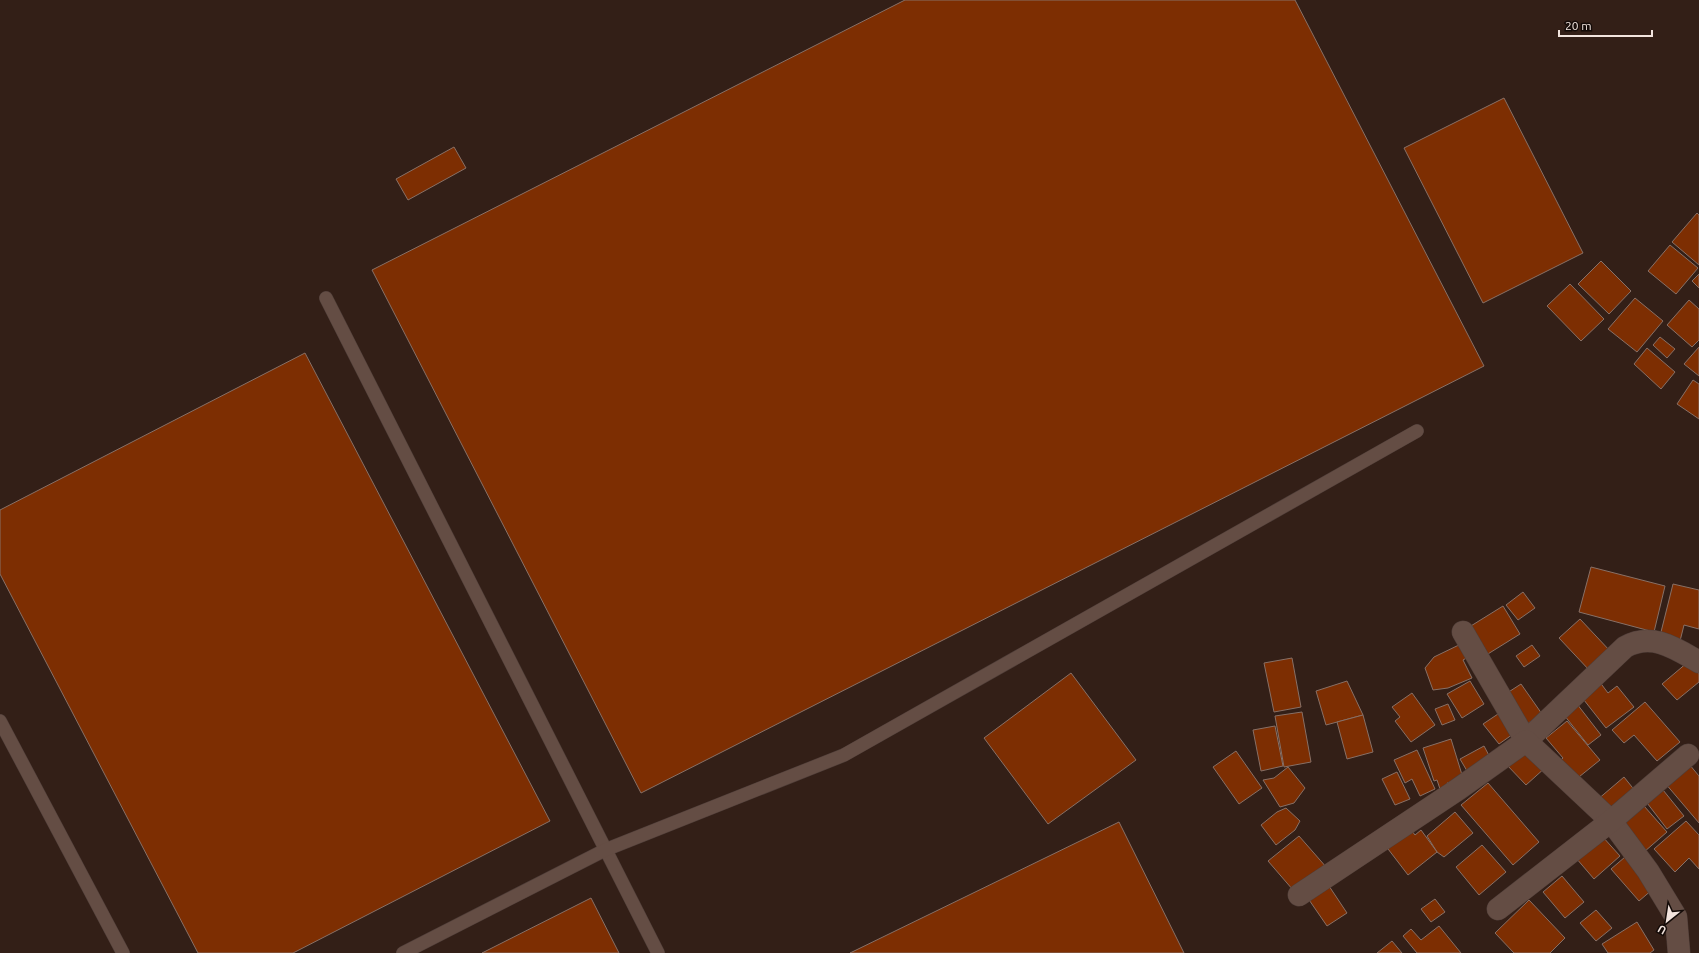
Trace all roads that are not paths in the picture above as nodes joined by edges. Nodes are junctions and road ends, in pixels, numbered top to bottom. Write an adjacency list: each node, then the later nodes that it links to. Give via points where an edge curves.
1 (326, 298): 9 (lane)
2 (1417, 431): 9 (lane, via 844,755)
3 (1463, 632): 6 (street)
4 (1699, 662): 6 (street, via 1667,644 1648,640 1635,641 1625,647)
5 (0, 721): 12 (lane)
6 (1526, 741): 8 (street); 10 (street)
7 (1688, 755): 8 (street)
8 (1611, 821): 11 (street); 15 (street, via 1648,871 1676,917)
9 (605, 850): 13 (lane); 14 (lane)
10 (1299, 895)
11 (1498, 909)
12 (123, 953)
13 (403, 953)
14 (658, 953)
15 (1679, 953)

